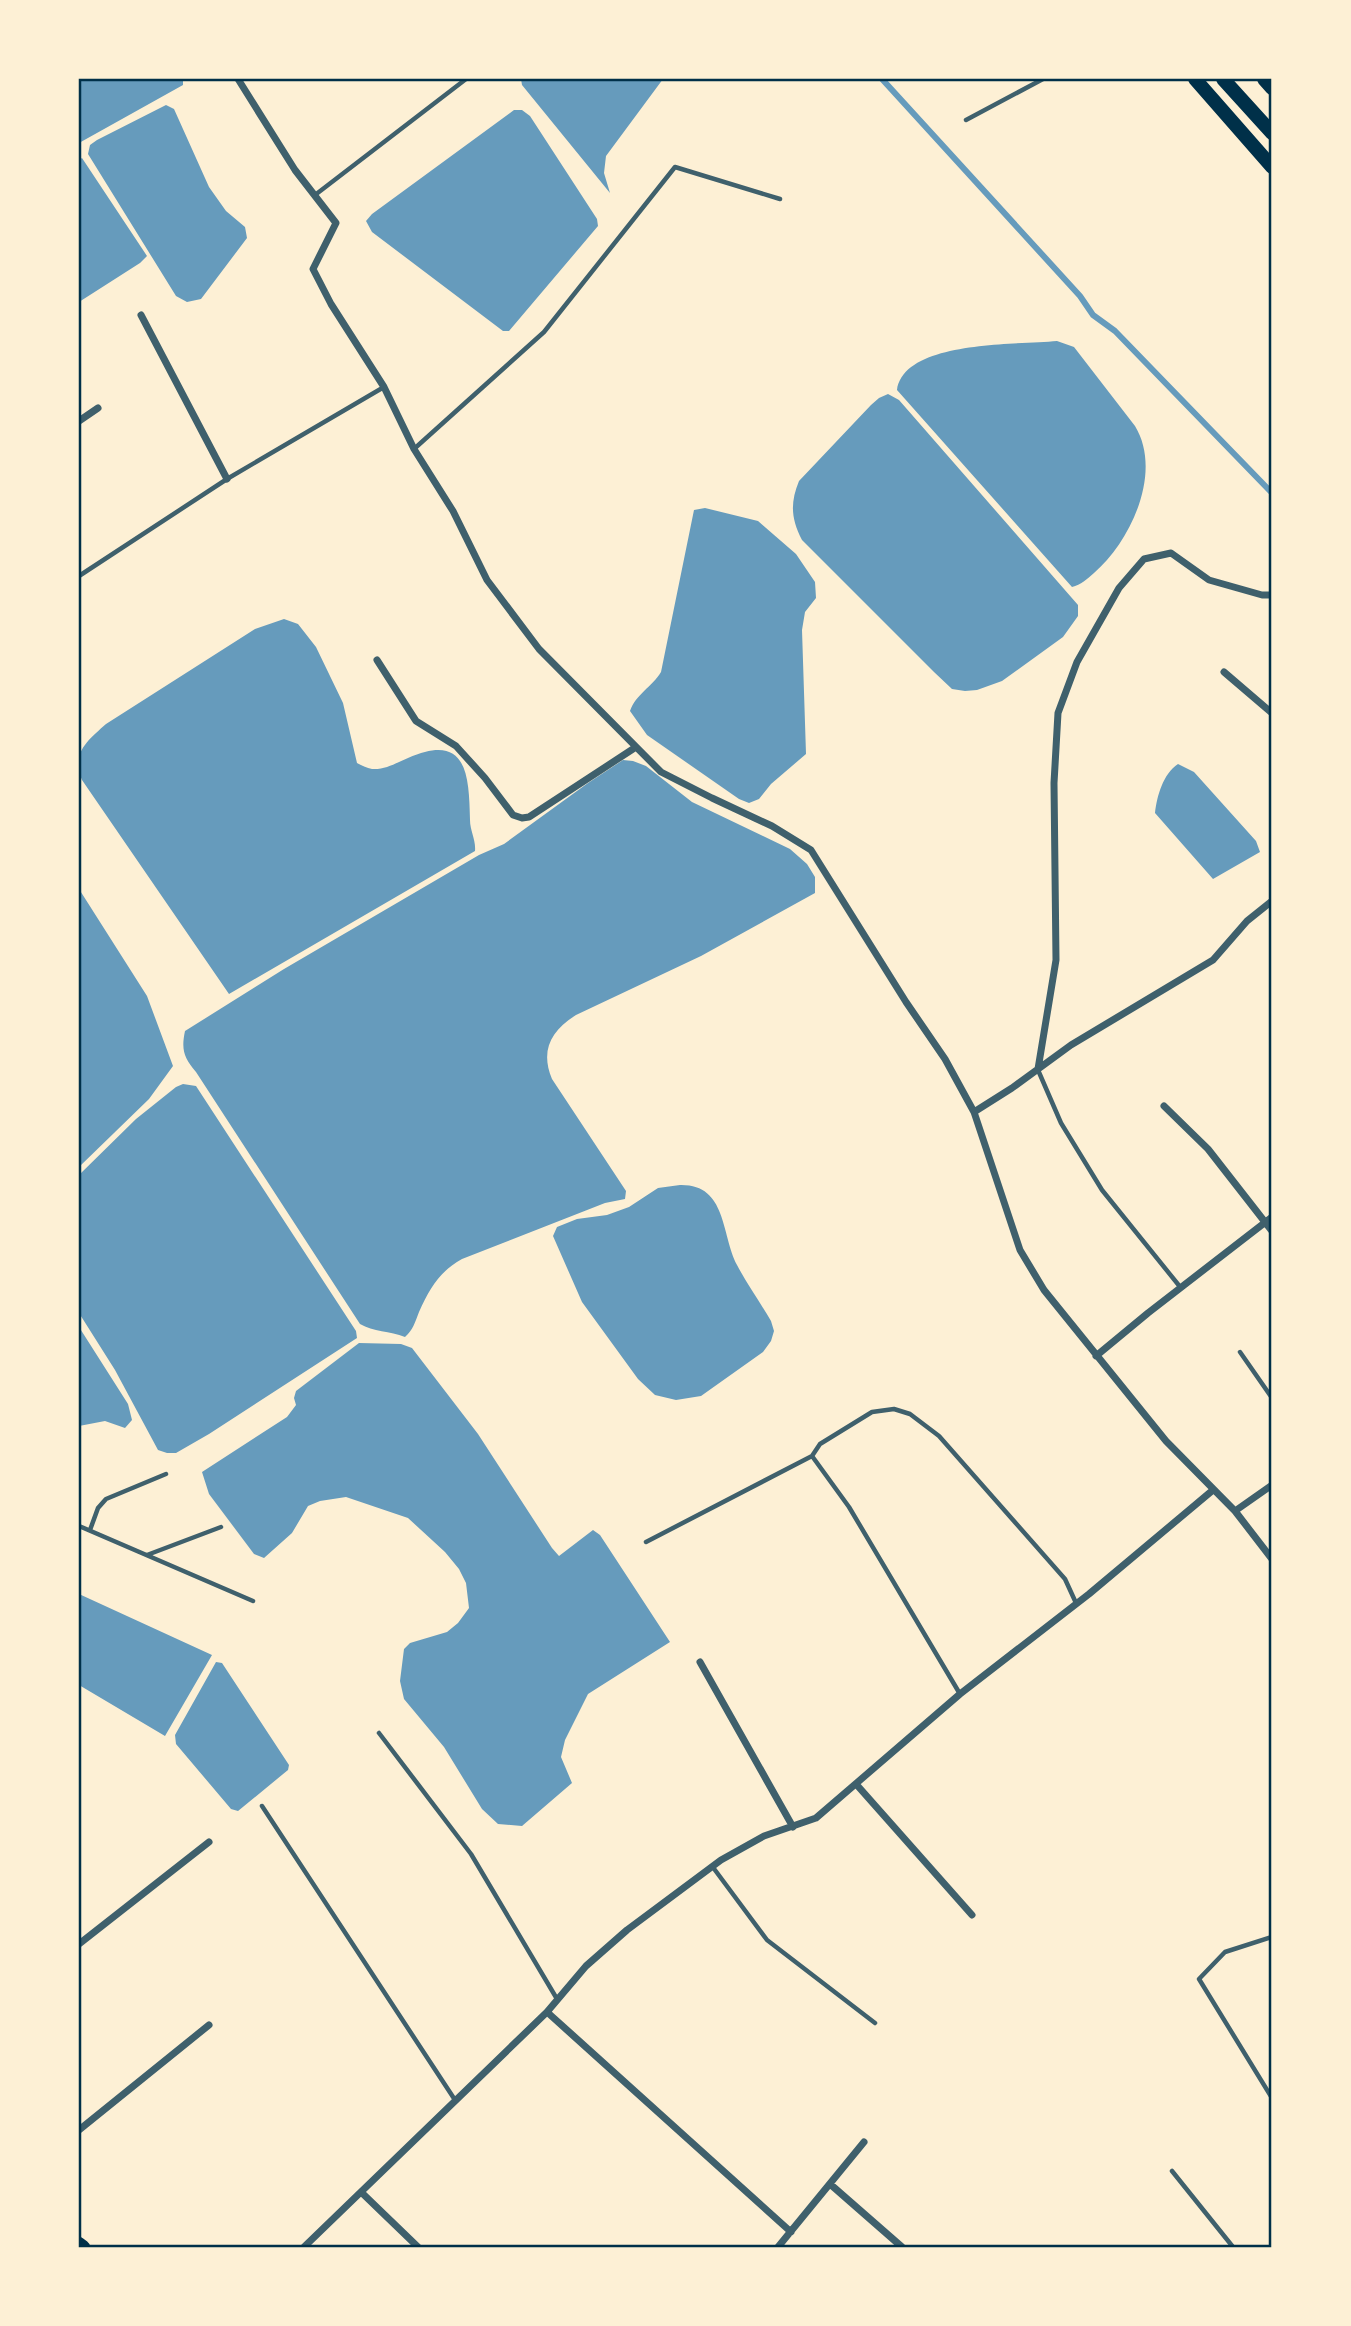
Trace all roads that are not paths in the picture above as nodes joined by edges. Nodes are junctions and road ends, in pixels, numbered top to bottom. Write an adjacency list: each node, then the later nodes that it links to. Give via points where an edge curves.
1 (238, 79): 11 (street)
2 (466, 79): 11 (lane)
3 (1043, 79): 8 (lane)
4 (1195, 79): 10 (main road)
5 (1223, 79): 9 (main road)
6 (1264, 79): 7 (main road)
7 (1272, 88)
8 (967, 120)
9 (1272, 133)
10 (1272, 167)
11 (315, 196): 14 (street, via 336,223 313,269)
12 (780, 199): 17 (lane, via 675,167 544,332)
13 (141, 315): 18 (street)
14 (384, 387): 17 (street); 18 (lane)
15 (98, 408): 16 (street)
16 (79, 421)
17 (414, 449): 24 (street, via 453,510 487,580 539,649)
18 (227, 479): 19 (lane)
19 (79, 576)
20 (1272, 595): 26 (street, via 1209,580 1171,553 1144,559 1119,588 1077,662 1058,713 1056,960)
21 (377, 660): 24 (street, via 416,721 456,746 513,815 529,817)
22 (1224, 672): 23 (street)
23 (1272, 713)
24 (636, 747): 28 (street, via 662,772 811,850)
25 (1272, 901): 26 (street, via 1247,921 1213,960)
26 (1038, 1069): 28 (street); 31 (lane, via 1060,1123 1102,1190)
27 (1164, 1106): 29 (street)
28 (974, 1112): 33 (street, via 1020,1250 1044,1290)
29 (1269, 1220): 30 (street); 31 (street)
30 (1272, 1231)
31 (1181, 1287): 33 (street)
32 (1240, 1352): 34 (lane)
33 (1096, 1356): 38 (street)
34 (1272, 1398)
35 (812, 1456): 43 (lane); 47 (lane, via 820,1444 872,1412 894,1409 910,1414 939,1436 1024,1531 1065,1579); 49 (lane, via 849,1507)
36 (166, 1474): 42 (lane, via 106,1499)
37 (1272, 1485): 39 (street)
38 (1213, 1490): 39 (street); 47 (street)
39 (1234, 1511): 45 (street)
40 (79, 1526): 42 (lane)
41 (221, 1527): 44 (lane)
42 (90, 1530): 44 (lane)
43 (646, 1542)
44 (147, 1556): 46 (lane)
45 (1272, 1559)
46 (253, 1601)
47 (1077, 1604): 49 (street)
48 (700, 1661): 53 (street)
49 (960, 1695): 51 (street)
50 (379, 1733): 59 (lane, via 471,1854)
51 (856, 1784): 53 (street, via 816,1818); 56 (street)
52 (262, 1806): 64 (lane)
53 (793, 1827): 55 (street, via 764,1836)
54 (208, 1842): 58 (street)
55 (712, 1866): 59 (street, via 586,1966); 61 (lane, via 767,1940)
56 (972, 1915)
57 (1272, 1937): 63 (lane, via 1225,1952 1199,1979)
58 (79, 1944)
59 (557, 2000): 60 (street)
60 (547, 2012): 64 (street); 70 (street)
61 (875, 2023)
62 (209, 2025): 65 (street)
63 (1272, 2098)
64 (455, 2100): 69 (street)
65 (79, 2130)
66 (864, 2143): 68 (street)
67 (1172, 2171): 75 (lane)
68 (830, 2184): 70 (street); 74 (street)
69 (361, 2192): 71 (street); 72 (street)
70 (791, 2232): 73 (street)
71 (304, 2247)
72 (418, 2247)
73 (778, 2247)
74 (902, 2247)
75 (1233, 2247)

